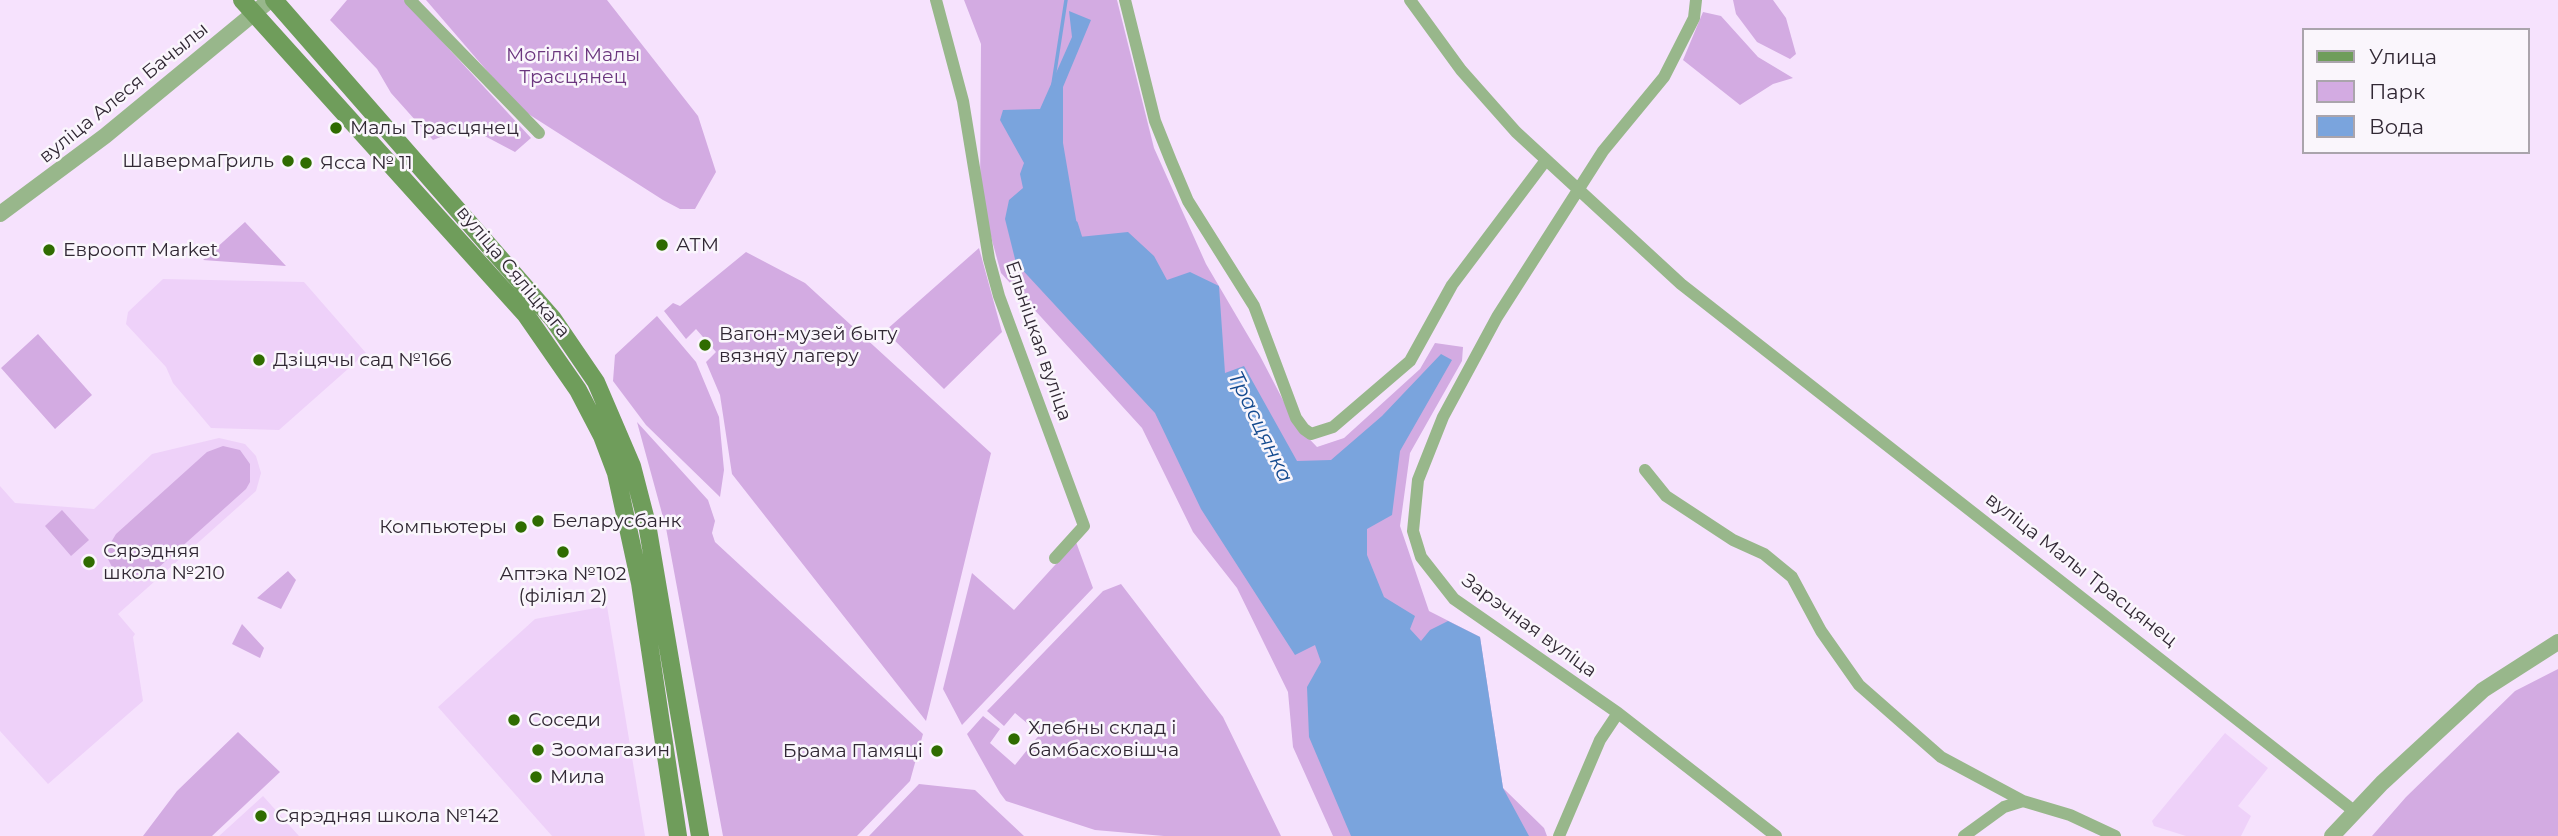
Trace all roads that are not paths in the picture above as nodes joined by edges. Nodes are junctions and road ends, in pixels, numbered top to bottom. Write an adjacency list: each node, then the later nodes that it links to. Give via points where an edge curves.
1 (242, 0): 8 (main road, вуліца Сяліцкага)
2 (272, 0): 8 (street, вуліца Алеся Бачылы); 20 (main road, вуліца Сяліцкага, via 553,319 596,382 632,466 647,524)
3 (410, 0): 9 (street)
4 (936, 0): 14 (street, Ельніцкая вуліца, via 964,102 995,284 1084,526)
5 (1125, 0): 10 (street, via 1155,121 1188,201 1254,306 1296,418 1311,434 1333,427 1410,361 1452,285)
6 (1410, 0): 10 (street, вуліца Малы Трасцянец, via 1461,70)
7 (1696, 0): 11 (street, via 1694,18 1664,77 1603,151)
8 (255, 15): 12 (street, вуліца Алеся Бачылы); 19 (main road, вуліца Сяліцкага, via 526,315 578,390 602,436 617,473 640,583)
9 (539, 133)
10 (1546, 160): 11 (street, вуліца Малы Трасцянец)
11 (1579, 191): 16 (street, Зарэчная вуліца, via 1497,317 1443,417 1418,480 1412,517 1421,557 1454,599); 18 (street, вуліца Малы Трасцянец, via 1713,310)
12 (0, 214)
13 (1645, 470): 17 (street, via 1666,496 1733,540 1764,554 1792,577 1821,631 1859,685 1941,757)
14 (1055, 558)
15 (2558, 642): 18 (street, via 2483,690)
16 (1618, 713): 21 (street, via 1600,740); 22 (street, Зарэчная вуліца)
17 (2023, 801): 23 (street, via 2004,807); 24 (street, via 2070,815)
18 (2354, 811): 25 (street)
19 (678, 836)
20 (701, 836)
21 (1559, 836)
22 (1776, 836)
23 (1964, 836)
24 (2115, 836)
25 (2332, 836)

